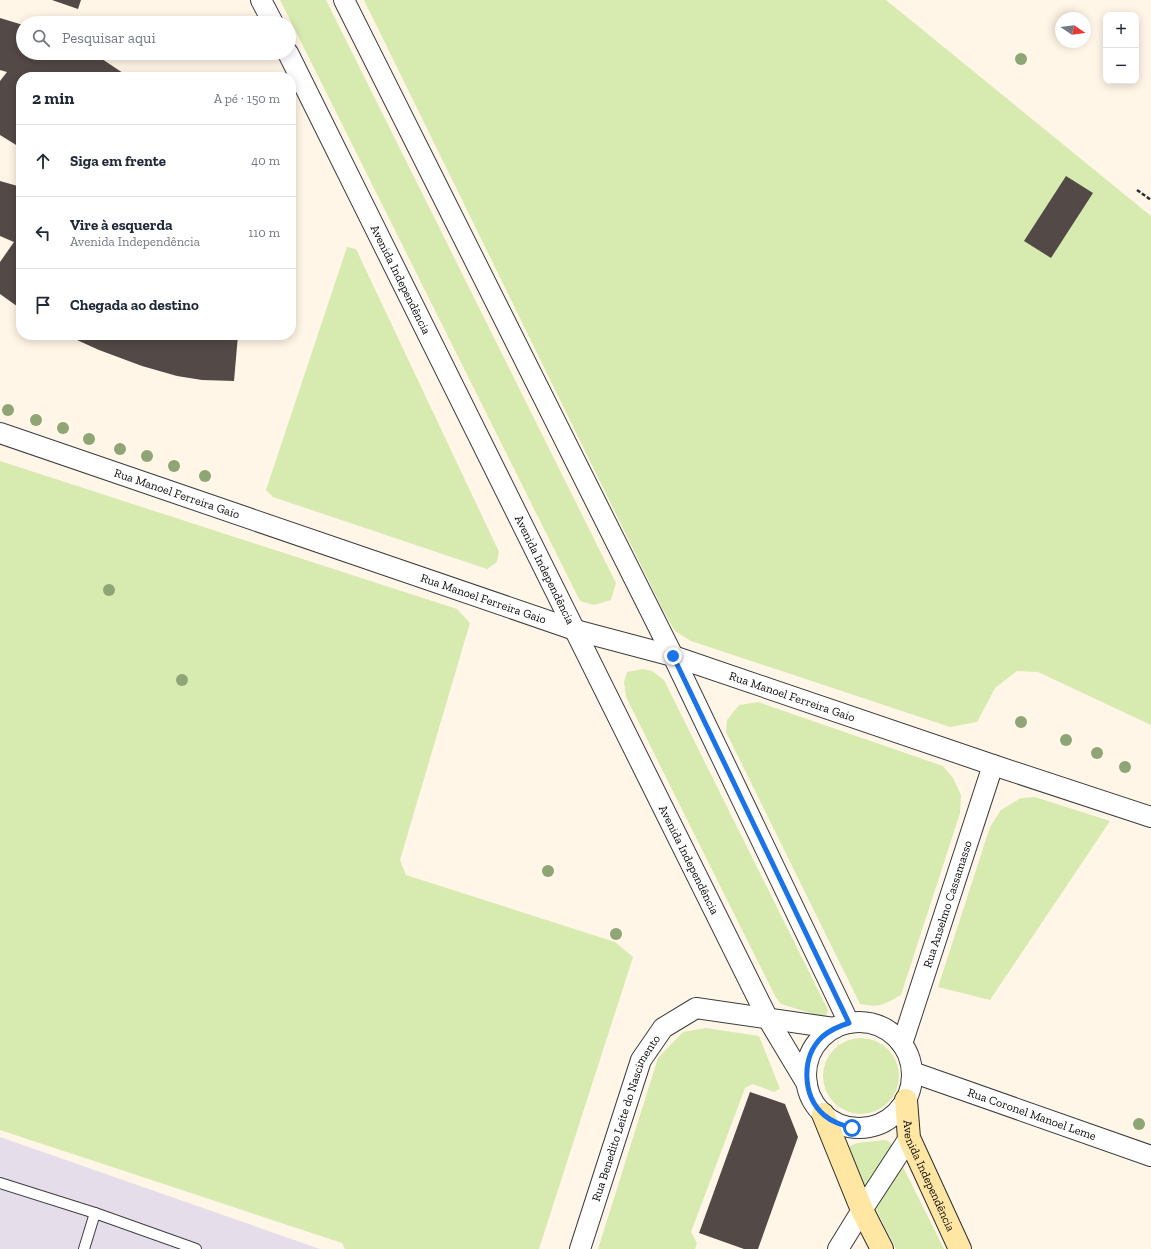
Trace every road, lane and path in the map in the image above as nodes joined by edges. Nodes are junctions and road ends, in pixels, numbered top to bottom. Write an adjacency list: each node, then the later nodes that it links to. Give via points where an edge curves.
1 (261, 0): 3 (street)
2 (344, 0): 9 (street)
3 (269, 16)
4 (291, 60): 8 (street, Avenida Independência)
5 (1137, 190): 6 (path)
6 (1151, 200)
7 (0, 433): 8 (street, Rua Manoel Ferreira Gaio)
8 (575, 630): 9 (street, Rua Manoel Ferreira Gaio); 12 (street, Avenida Independência)
9 (673, 656): 10 (street, Rua Manoel Ferreira Gaio); 13 (street)
10 (993, 765): 11 (street, Rua Manoel Ferreira Gaio); 14 (street, Rua Anselmo Cassamasso)
11 (1151, 817)
12 (768, 1019): 13 (street, Rua Benedito Leite do Nascimento); 16 (street, Avenida Independência); 26 (street, Rua Benedito Leite do Nascimento, via 696,1008 663,1028 641,1060)
13 (841, 1025): 14 (street, via 864,1022 879,1025 892,1033); 16 (street, via 821,1038 812,1052 807,1067)
14 (902, 1044): 15 (street, via 910,1058)
15 (912, 1072): 17 (street, via 911,1087); 20 (street, Rua Coronel Manoel Leme)
16 (807, 1084): 18 (street, via 813,1100)
17 (906, 1100): 18 (street, via 896,1113 883,1122 868,1127 852,1128 837,1123); 19 (street, Avenida Independência)
18 (824, 1114): 22 (street)
19 (908, 1138): 22 (street); 29 (street, Avenida Independência)
20 (1151, 1156)
21 (0, 1183): 23 (lane)
22 (862, 1210): 27 (street); 28 (street)
23 (95, 1213): 24 (lane); 25 (lane)
24 (84, 1249)
25 (196, 1249)
26 (580, 1249)
27 (838, 1249)
28 (882, 1249)
29 (960, 1249)

